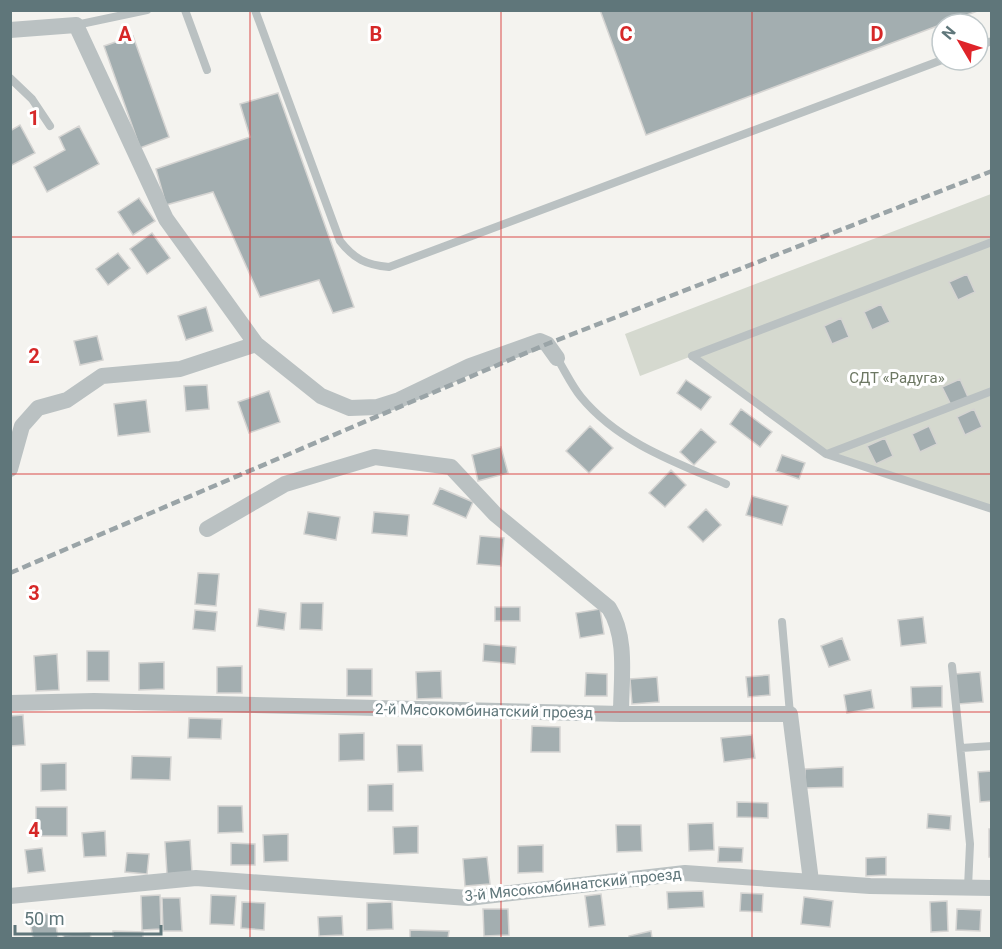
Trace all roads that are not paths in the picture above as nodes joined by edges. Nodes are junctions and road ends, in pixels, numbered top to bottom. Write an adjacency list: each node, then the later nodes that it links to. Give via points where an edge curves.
1 (107, 10): 5 (lane)
2 (147, 10): 5 (lane)
3 (185, 10): 9 (lane)
4 (255, 10): 8 (lane, via 340,241 352,257 370,266 389,267)
5 (106, 21): 6 (lane)
6 (76, 25): 7 (street); 13 (street, via 166,219)
7 (10, 30)
8 (930, 64)
9 (207, 70)
10 (10, 78): 11 (lane, via 32,99)
11 (50, 126)
12 (992, 242): 16 (lane, via 692,356)
13 (256, 344): 14 (street, via 321,396 350,408 377,407 399,400 470,366 540,341); 17 (street, via 180,369 102,376 68,400 38,408 22,426)
14 (557, 358): 18 (lane, via 592,410 644,449)
15 (992, 391): 16 (lane)
16 (826, 454): 19 (lane)
17 (10, 469)
18 (726, 484)
19 (992, 509)
20 (207, 529): 24 (street, via 285,484 375,457 452,467 495,514 609,608 621,638)
21 (782, 622): 25 (lane)
22 (952, 666): 27 (lane)
23 (10, 703): 24 (street, 2-й Мясокомбинатский проезд, via 94,701)
24 (621, 714): 25 (street, 2-й Мясокомбинатский проезд)
25 (790, 714): 28 (street)
26 (992, 746): 27 (lane)
27 (961, 748): 29 (lane, via 970,844)
28 (811, 881): 29 (street, 3-й Мясокомбинатский проезд); 31 (street, 3-й Мясокомбинатский проезд, via 685,873 468,898 196,878)
29 (968, 887): 30 (street, 3-й Мясокомбинатский проезд)
30 (992, 888)
31 (10, 896)

